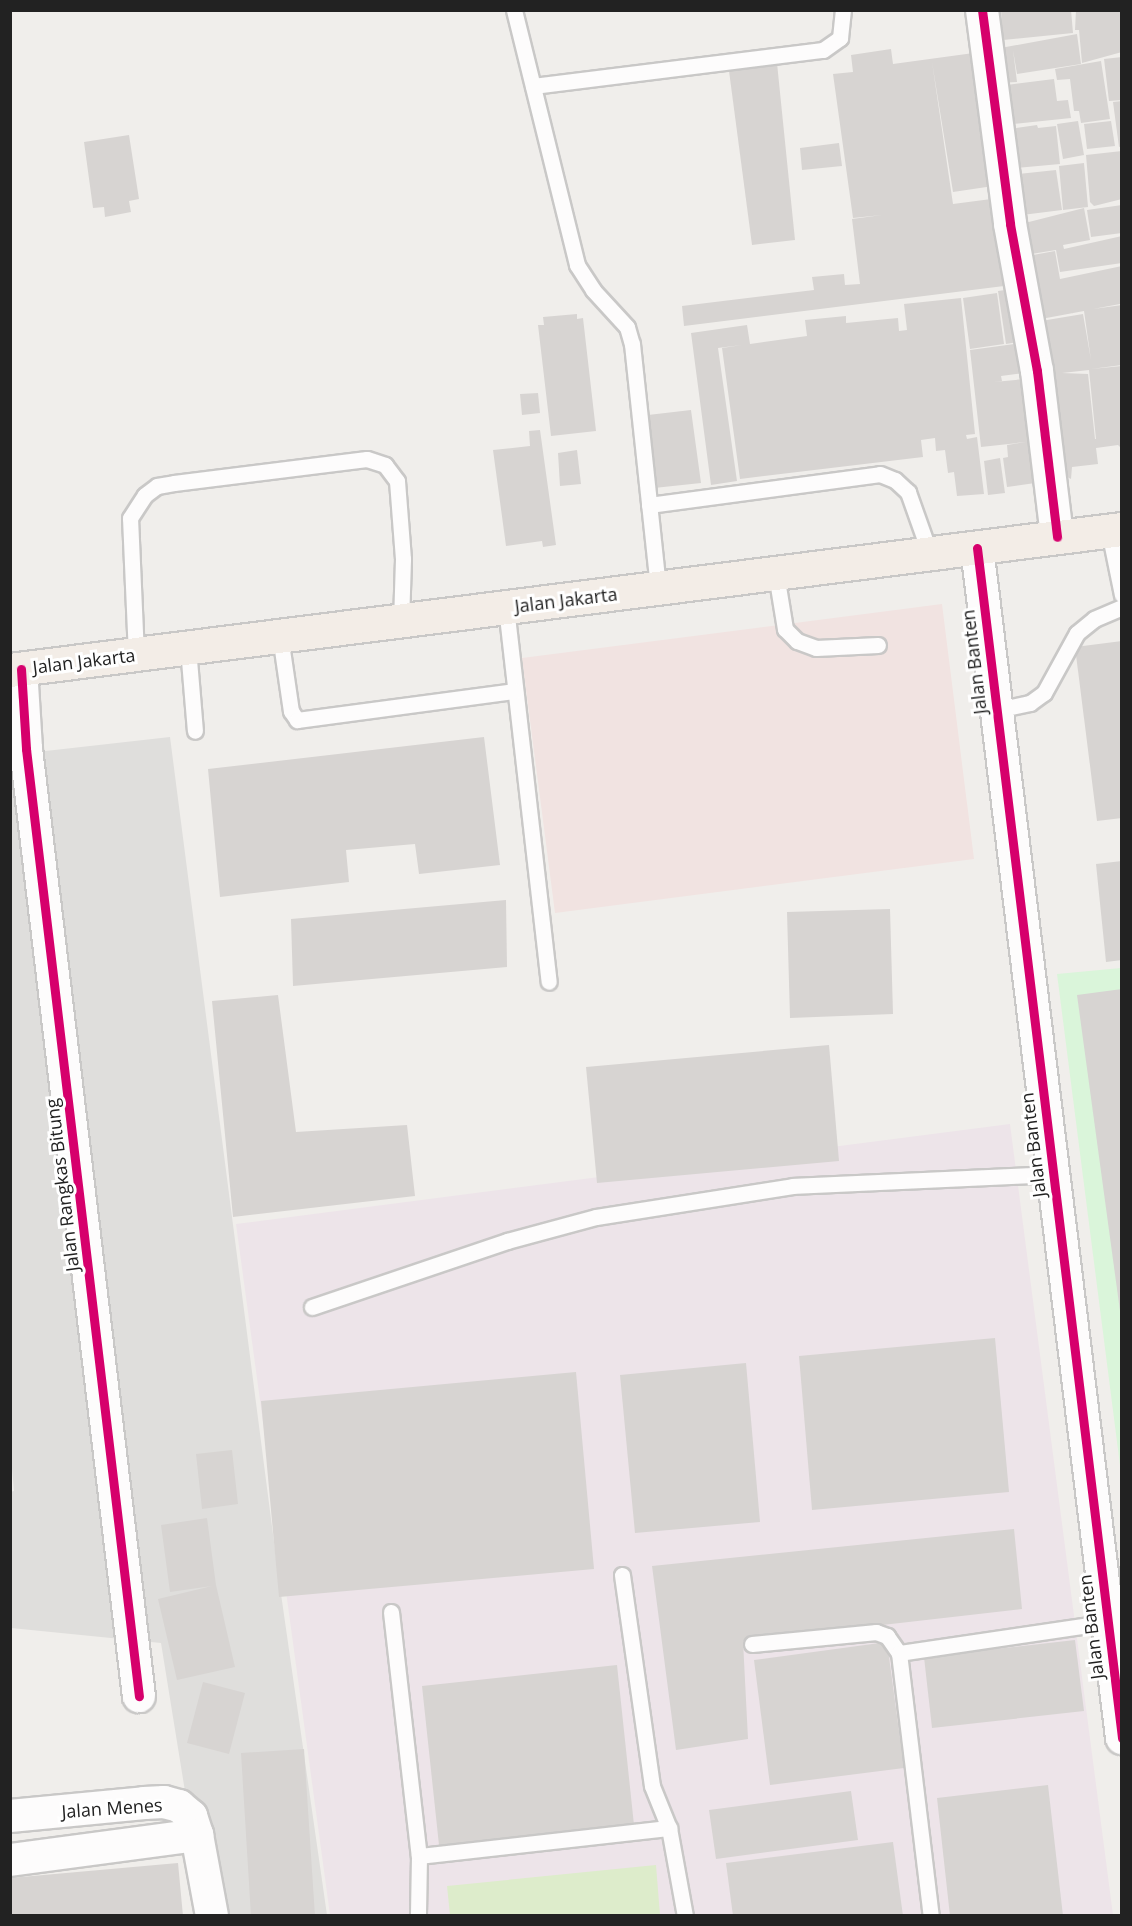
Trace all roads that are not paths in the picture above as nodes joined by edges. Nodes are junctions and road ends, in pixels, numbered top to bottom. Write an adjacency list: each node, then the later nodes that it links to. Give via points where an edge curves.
1 (514, 10): 4 (lane)
2 (843, 10): 4 (lane, via 840,38 823,50)
3 (982, 10): 7 (street, via 1010,224 1035,361)
4 (533, 86): 5 (lane, via 577,265 593,291 627,327 632,344)
5 (649, 505): 9 (lane, via 880,474 895,480 908,492); 11 (lane)
6 (1115, 530): 7 (main road, Jalan Jakarta); 12 (lane)
7 (1057, 537): 8 (main road, Jalan Jakarta)
8 (977, 548): 9 (main road, Jalan Jakarta); 22 (street, Jalan Banten)
9 (930, 554): 10 (main road, Jalan Jakarta)
10 (776, 574): 11 (main road, Jalan Jakarta); 17 (lane, via 785,629 797,641 816,648)
11 (658, 588): 13 (main road, Jalan Jakarta)
12 (1122, 595)
13 (506, 607): 15 (main road, Jalan Jakarta); 21 (lane)
14 (1122, 607): 22 (lane, via 1094,619 1077,633 1044,693 1030,703)
15 (401, 621): 16 (main road, Jalan Jakarta); 19 (lane, via 403,559 397,482 385,465 367,459 174,483 157,486 145,495 130,518)
16 (280, 636): 18 (main road, Jalan Jakarta); 21 (lane, via 291,711 297,720)
17 (878, 645)
18 (188, 648): 19 (main road, Jalan Jakarta); 23 (lane)
19 (136, 655): 20 (main road, Jalan Jakarta)
20 (16, 670): 33 (street, Jalan Rangkas Bitung)
21 (515, 691): 24 (lane)
22 (997, 710): 25 (street, Jalan Banten)
23 (195, 731)
24 (549, 982)
25 (1053, 1174): 26 (lane, via 793,1186 596,1217 507,1241); 29 (street, Jalan Banten)
26 (312, 1307)
27 (622, 1575): 36 (lane, via 651,1786)
28 (391, 1612): 38 (lane)
29 (1108, 1622): 31 (lane); 32 (street, Jalan Banten)
30 (752, 1644): 31 (lane, via 876,1632 887,1636)
31 (899, 1653): 43 (lane)
32 (1118, 1685): 34 (street, Jalan Banten)
33 (140, 1696)
34 (1122, 1738)
35 (10, 1816): 37 (street, Jalan Menes, via 164,1802 179,1806 191,1816)
36 (669, 1828): 38 (lane); 42 (lane)
37 (197, 1835): 39 (street, Jalan Menes); 40 (street, Jalan Menes)
38 (418, 1856): 41 (lane)
39 (10, 1860)
40 (212, 1916)
41 (418, 1916)
42 (685, 1916)
43 (931, 1916)

